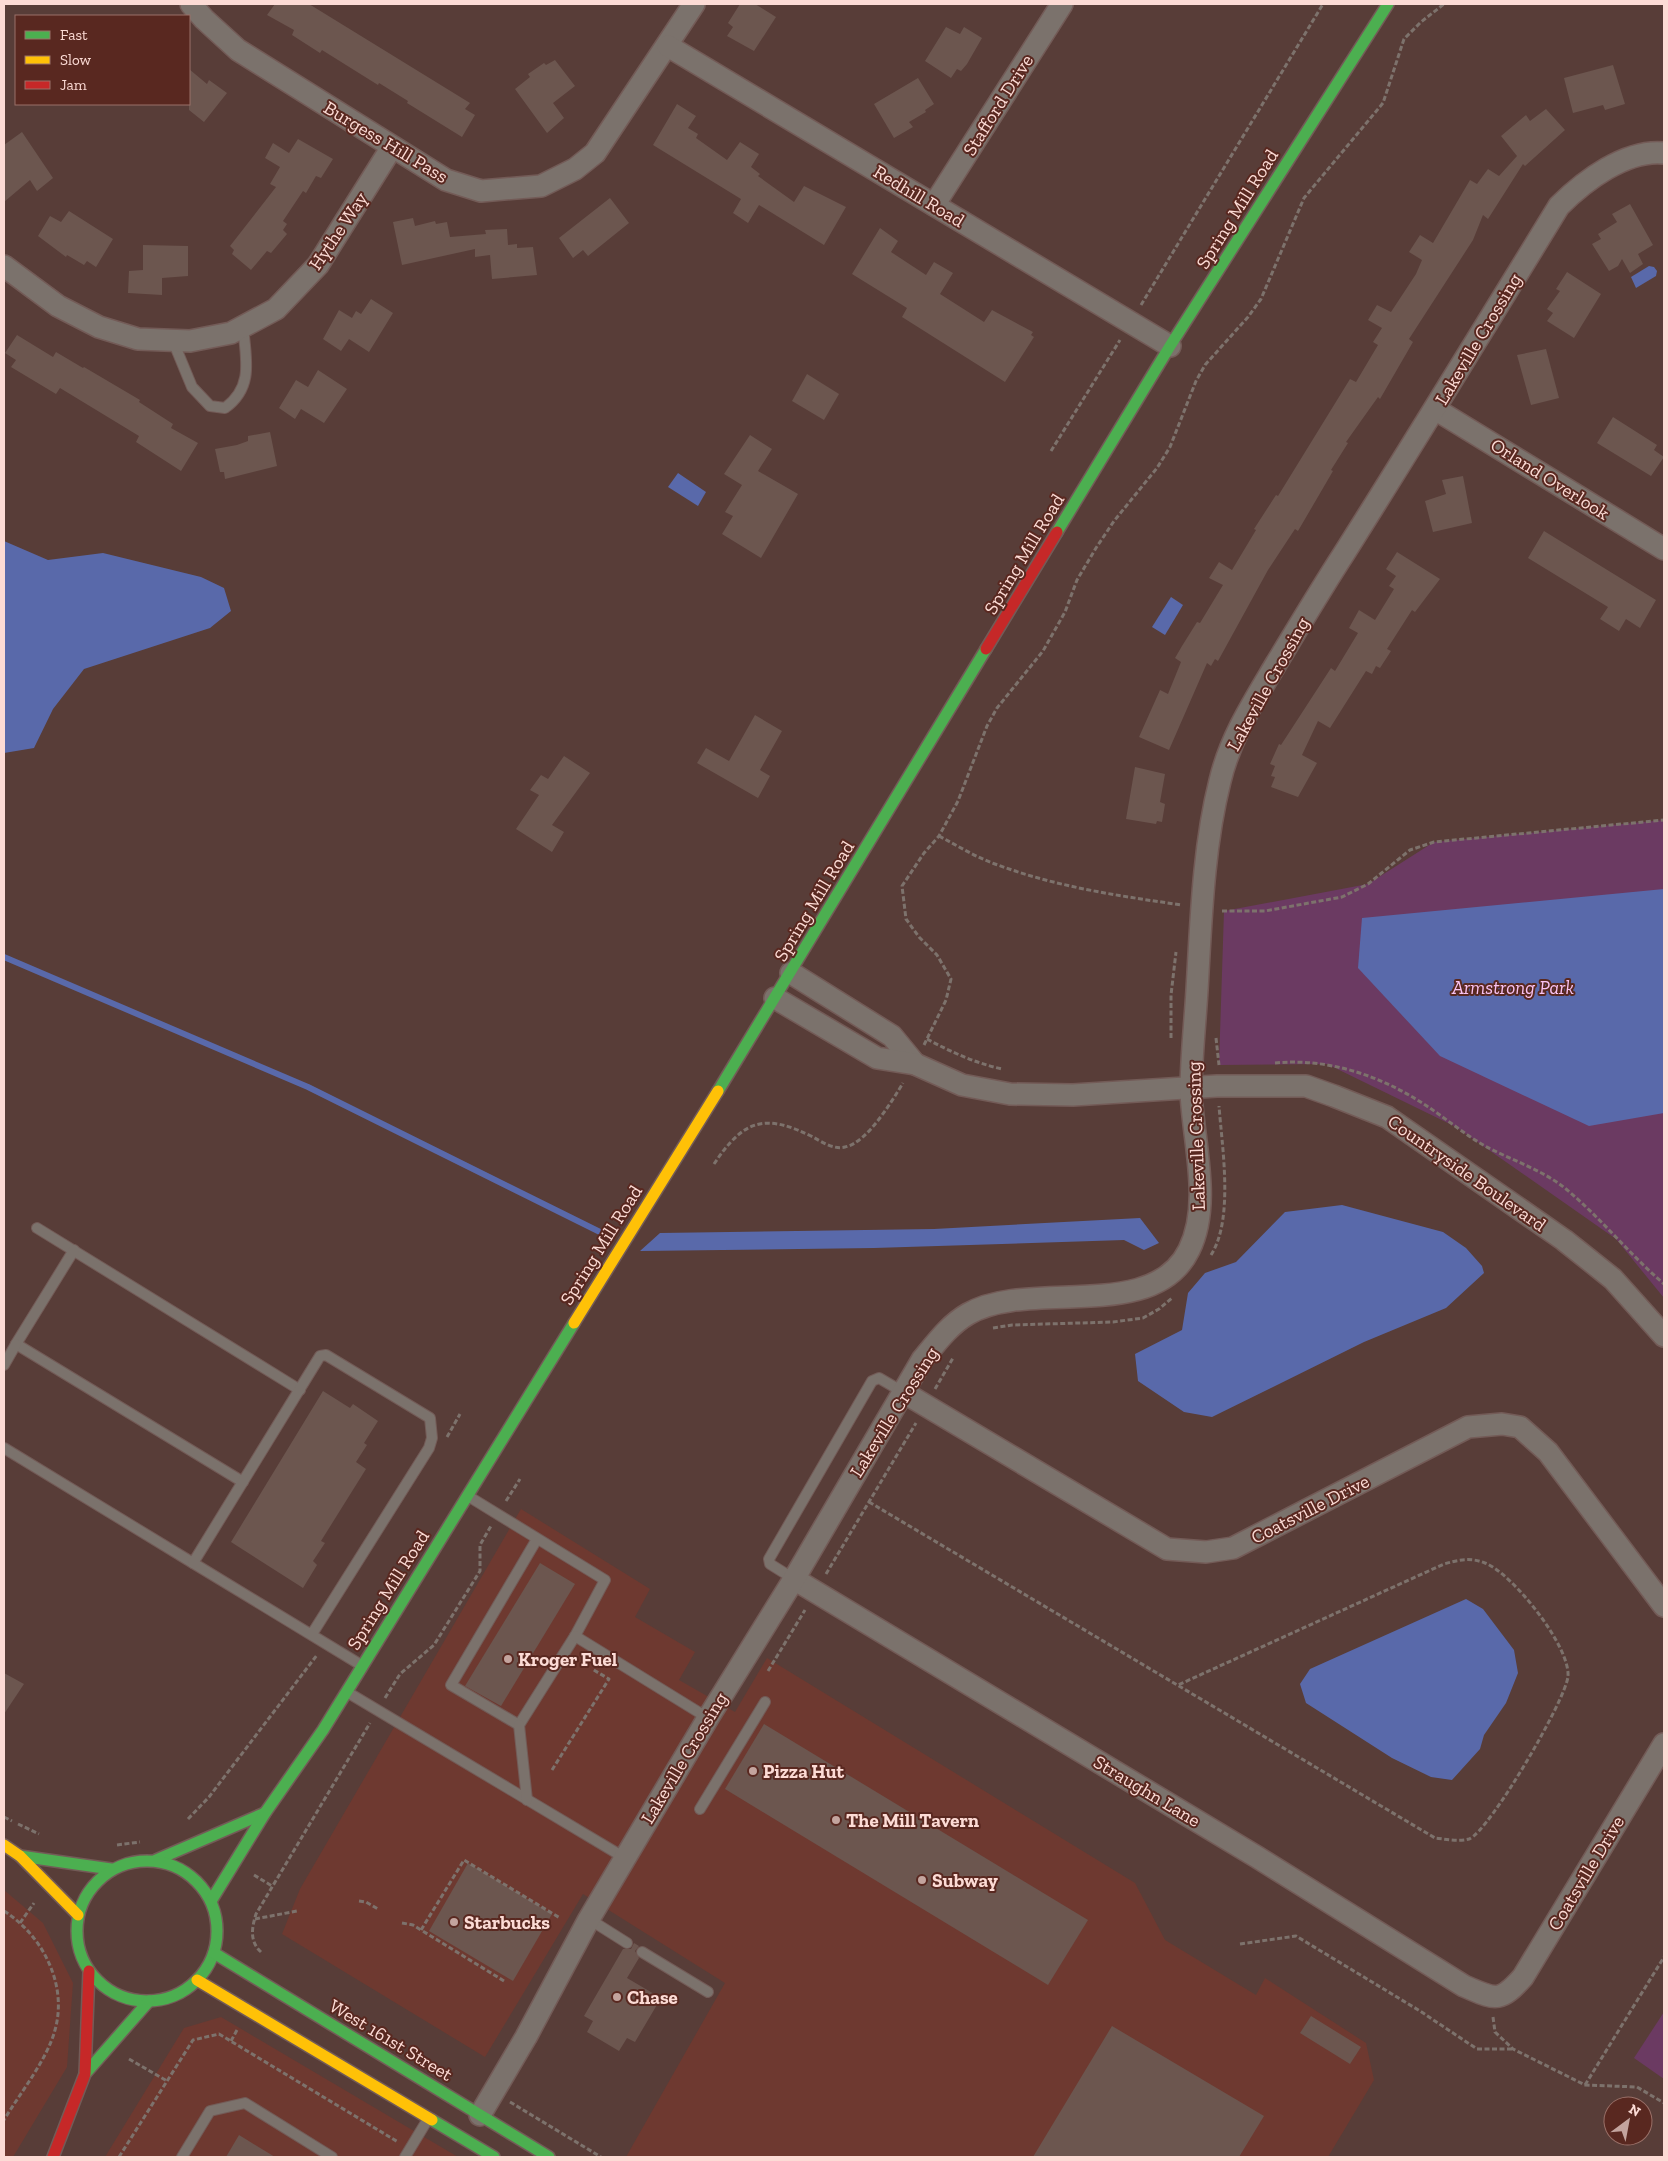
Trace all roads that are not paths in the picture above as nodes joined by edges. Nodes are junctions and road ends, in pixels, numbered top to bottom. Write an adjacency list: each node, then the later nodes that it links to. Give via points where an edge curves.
1 (191, 4): 6 (street, Burgess Hill Pass, via 238,50)
2 (694, 4): 5 (street, Burgess Hill Pass)
3 (1062, 4): 8 (street, Stafford Drive)
4 (1388, 4): 12 (street, Spring Mill Road)
5 (668, 46): 6 (street, Burgess Hill Pass, via 594,153 575,169 541,186 481,191 446,180); 8 (street, Redhill Road)
6 (392, 147): 10 (street, Hythe Way, via 318,266 276,309)
7 (1664, 153): 13 (street, Lakeville Crossing, via 1630,158 1598,173 1559,206)
8 (934, 205): 12 (street, Redhill Road)
9 (4, 266): 11 (street, Hythe Way, via 58,306 99,327 138,339)
10 (243, 327): 11 (street, Hythe Way, via 231,333 190,341); 11 (lane, via 245,386 236,400 225,408 210,406 192,387)
11 (172, 340)
12 (1170, 346): 15 (street, Spring Mill Road)
13 (1435, 409): 14 (street, Orland Overlook); 18 (street, Lakeville Crossing, via 1313,603 1241,724 1229,752 1219,782 1192,906)
14 (1664, 549)
15 (790, 973): 16 (street, Spring Mill Road); 17 (street, via 892,1036)
16 (775, 998): 17 (street, Countryside Boulevard, via 877,1058); 28 (street, Spring Mill Road)
17 (915, 1064): 18 (street, Countryside Boulevard, via 962,1085 1010,1094)
18 (1191, 1090): 21 (street, Countryside Boulevard, via 1217,1086 1306,1086 1388,1117 1564,1240 1613,1279); 25 (street, Lakeville Crossing, via 1201,1213 1189,1250 1174,1271 1150,1286 1110,1294 1029,1298 970,1313 947,1330 922,1360)
19 (37, 1228): 20 (lane)
20 (74, 1250): 22 (lane); 24 (lane)
21 (1664, 1336)
22 (16, 1344): 23 (lane); 27 (lane)
23 (4, 1366)
24 (300, 1390): 27 (lane); 33 (lane, via 320,1356 326,1355 430,1418 432,1438 429,1448)
25 (903, 1392): 31 (street, Lakeville Crossing); 31 (lane, via 879,1378 872,1381 852,1415 768,1559 770,1564); 32 (street, Coatsville Drive, via 1166,1549 1206,1552 1233,1548 1468,1427 1502,1424 1520,1427 1548,1452)
26 (4, 1448): 30 (lane)
27 (243, 1482): 30 (lane)
28 (467, 1496): 29 (lane); 35 (street, Spring Mill Road)
29 (537, 1539): 34 (lane, via 606,1580); 39 (lane, via 452,1685)
30 (193, 1563): 33 (lane)
31 (794, 1578): 38 (street, Lakeville Crossing); 58 (street, Straughn Lane, via 1257,1857 1464,1986)
32 (1664, 1606)
33 (312, 1634): 35 (lane)
34 (575, 1636): 38 (lane); 39 (lane)
35 (362, 1665): 36 (street, Spring Mill Road)
36 (346, 1692): 41 (lane); 43 (street, Spring Mill Road)
37 (765, 1702): 42 (lane)
38 (708, 1718): 46 (street, Lakeville Crossing)
39 (519, 1725): 41 (lane)
40 (1664, 1744): 58 (street, Coatsville Drive, via 1523,1977)
41 (527, 1800): 46 (lane)
42 (700, 1810)
43 (265, 1813): 47 (street); 49 (street, Spring Mill Road)
44 (4, 1845): 45 (street)
45 (20, 1856): 48 (street); 50 (street)
46 (625, 1858): 51 (street, Lakeville Crossing)
47 (156, 1860): 48 (street, via 133,1861); 49 (street, via 179,1868 198,1882)
48 (111, 1869): 50 (street, via 84,1897)
49 (211, 1901): 53 (street, via 217,1927)
50 (78, 1916): 55 (street, via 76,1935 80,1954)
51 (589, 1919): 52 (lane); 61 (street, Lakeville Crossing)
52 (627, 1943)
53 (214, 1952): 56 (street); 61 (street, West 161st Street)
54 (642, 1952): 57 (lane)
55 (89, 1971): 59 (street, via 105,1988 126,1998); 60 (street)
56 (197, 1980): 59 (street, via 172,1997); 62 (street)
57 (708, 1992)
58 (1497, 1997)
59 (149, 2001): 60 (street)
60 (85, 2074): 63 (street)
61 (480, 2115): 68 (street, West 161st Street)
62 (429, 2118): 66 (lane); 67 (street)
63 (53, 2157)
64 (182, 2157): 65 (lane, via 210,2111 245,2103)
65 (332, 2157)
66 (405, 2157)
67 (494, 2157)
68 (549, 2157)

